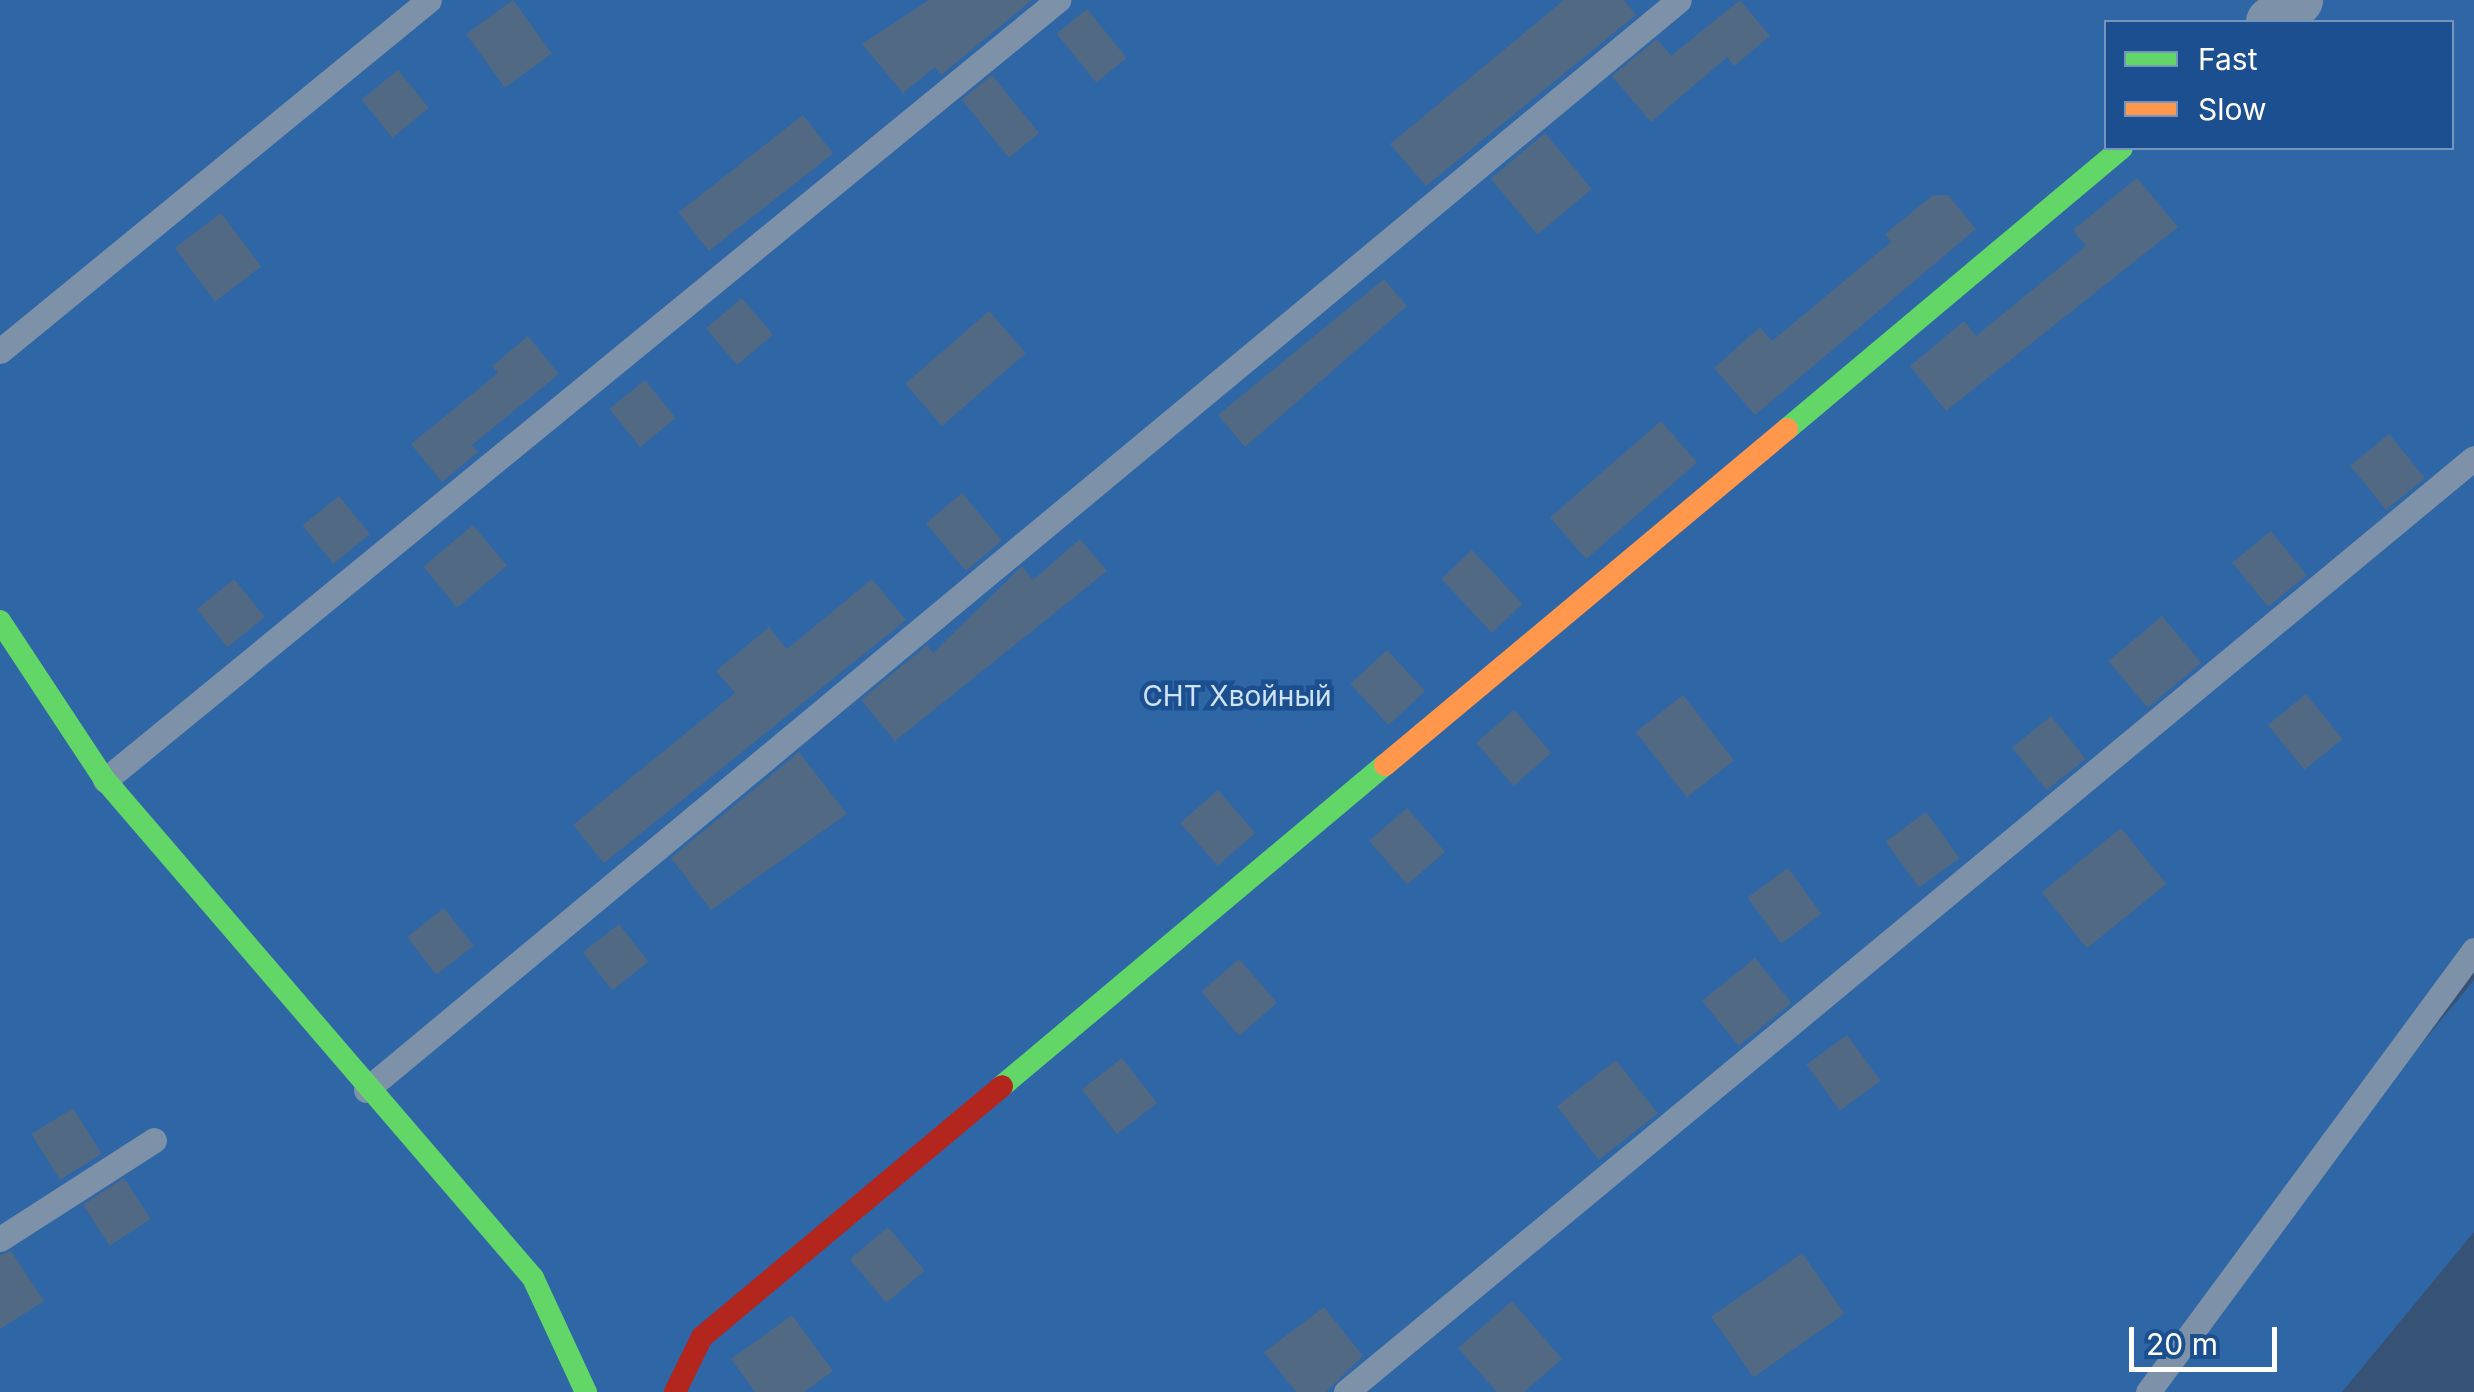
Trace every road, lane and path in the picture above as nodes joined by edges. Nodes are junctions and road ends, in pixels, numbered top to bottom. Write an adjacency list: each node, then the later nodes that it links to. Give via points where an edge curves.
1 (429, 0): 7 (lane)
2 (1058, 0): 10 (lane)
3 (1680, 0): 12 (lane)
4 (2298, 0): 5 (street)
5 (2273, 20)
6 (2120, 150): 16 (street, via 702,1336)
7 (0, 351)
8 (2474, 458): 17 (lane)
9 (0, 621): 10 (street)
10 (105, 780): 12 (street)
11 (2474, 950): 18 (lane)
12 (366, 1090): 15 (street, via 532,1278)
13 (154, 1140): 14 (lane)
14 (0, 1240)
15 (586, 1392)
16 (675, 1392)
17 (1346, 1392)
18 (2148, 1392)

